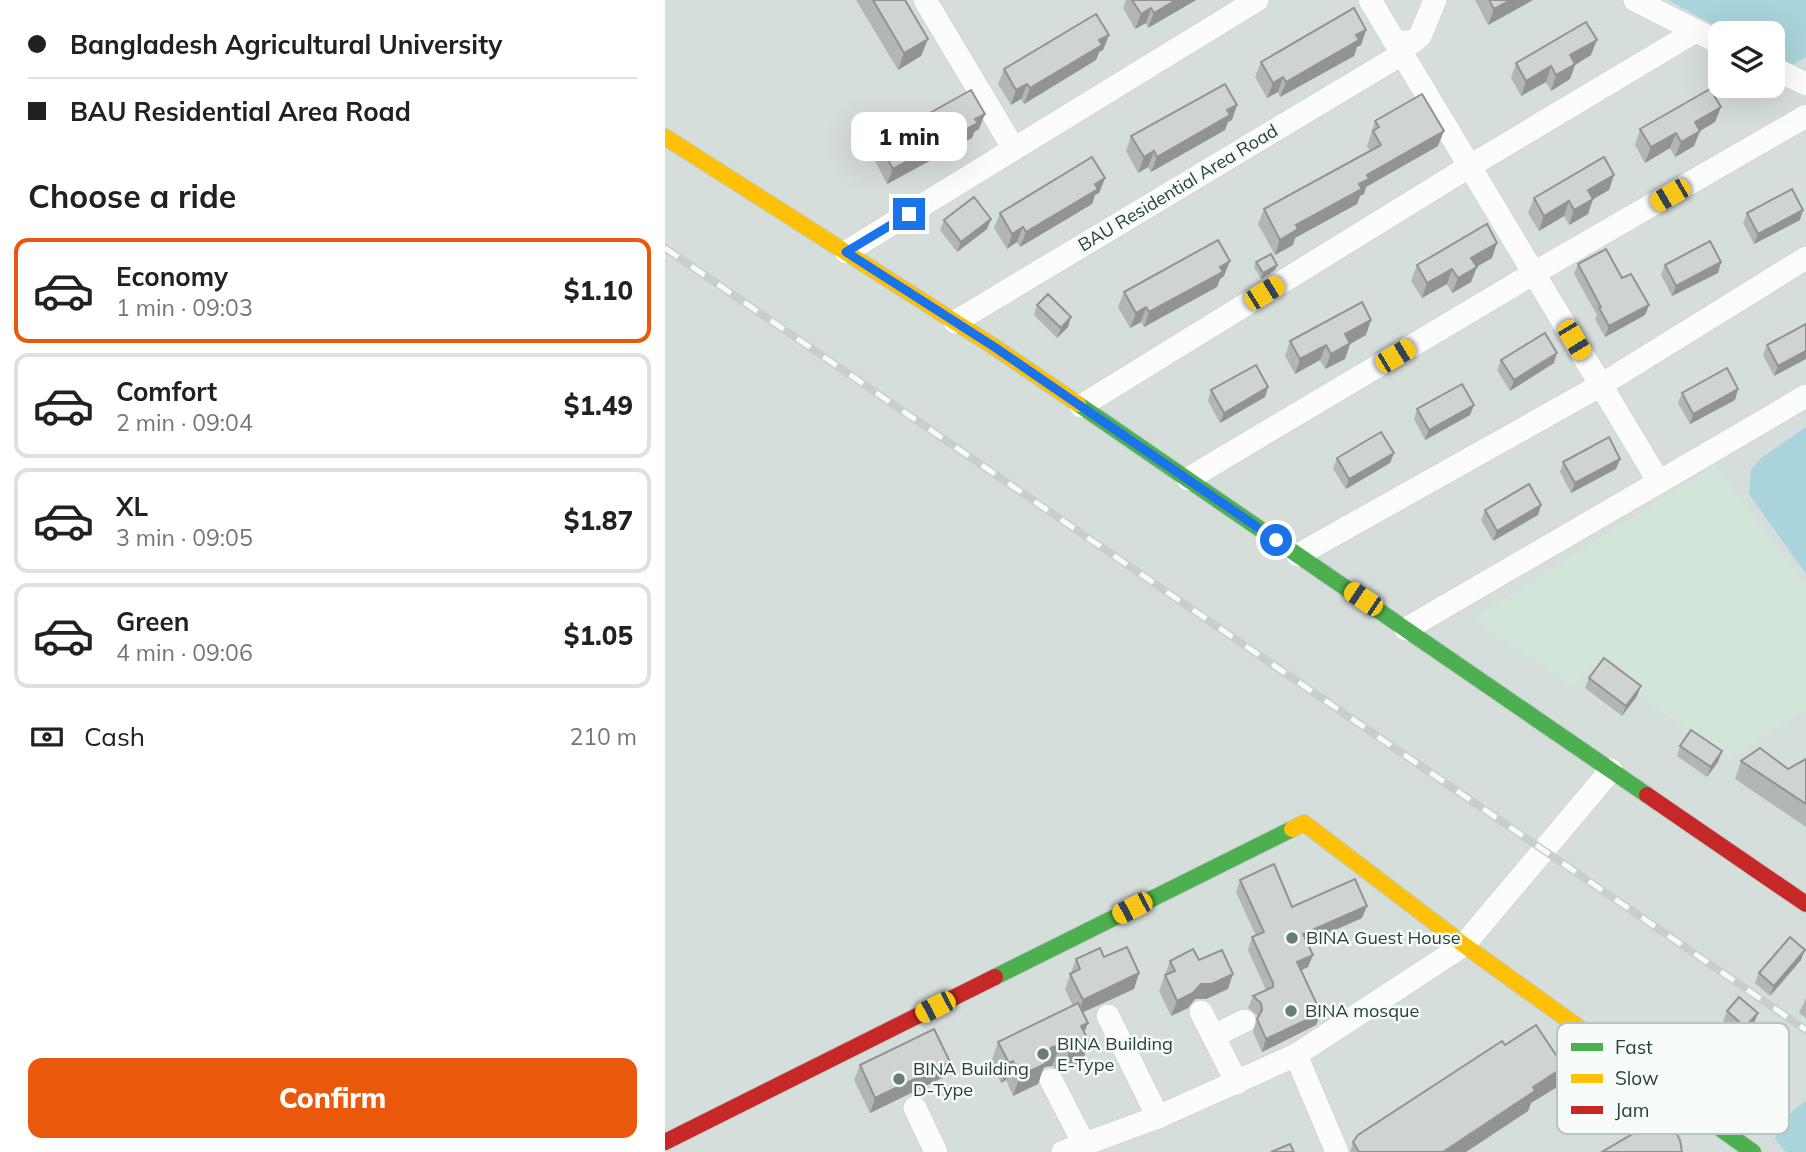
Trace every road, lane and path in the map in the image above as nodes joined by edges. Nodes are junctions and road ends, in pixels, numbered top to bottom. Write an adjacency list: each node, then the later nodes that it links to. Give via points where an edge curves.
1 (925, 0): 11 (street)
2 (1257, 0): 11 (street)
3 (1370, 0): 8 (street)
4 (1435, 0): 8 (street, BAU Residential Area Road, via 1420,36 1413,43 1399,42)
5 (1635, 0): 6 (street)
6 (1696, 31): 7 (street); 12 (street)
7 (1708, 37)
8 (1397, 46): 12 (street); 16 (street, BAU Residential Area Road)
9 (1806, 116): 15 (street)
10 (665, 137): 13 (street)
11 (1014, 149): 13 (street)
12 (1470, 166): 15 (street); 19 (street)
13 (846, 252): 16 (street)
14 (1806, 258): 17 (street)
15 (1534, 273): 17 (street); 20 (street)
16 (955, 322): 19 (street)
17 (1601, 385): 21 (street); 22 (street)
18 (1806, 396): 21 (street)
19 (1081, 406): 20 (street)
20 (1188, 479): 22 (street)
21 (1659, 482): 23 (street)
22 (1298, 555): 23 (street)
23 (1406, 629): 24 (street)
24 (1611, 770): 25 (street); 26 (street)
25 (1806, 904)
26 (1464, 945): 30 (street); 32 (street); 38 (street, via 1304,822)
27 (1201, 1012): 31 (street)
28 (1108, 1016): 36 (street)
29 (1244, 1021): 31 (street)
30 (1573, 1023)
31 (1214, 1036): 34 (street)
32 (1296, 1055): 34 (street); 41 (street)
33 (1051, 1080): 39 (street)
34 (1237, 1083): 36 (street)
35 (915, 1108): 40 (street)
36 (1158, 1117): 39 (street)
37 (1728, 1134): 42 (street)
38 (665, 1142)
39 (1073, 1148)
40 (936, 1152)
41 (1338, 1152)
42 (1753, 1152)

